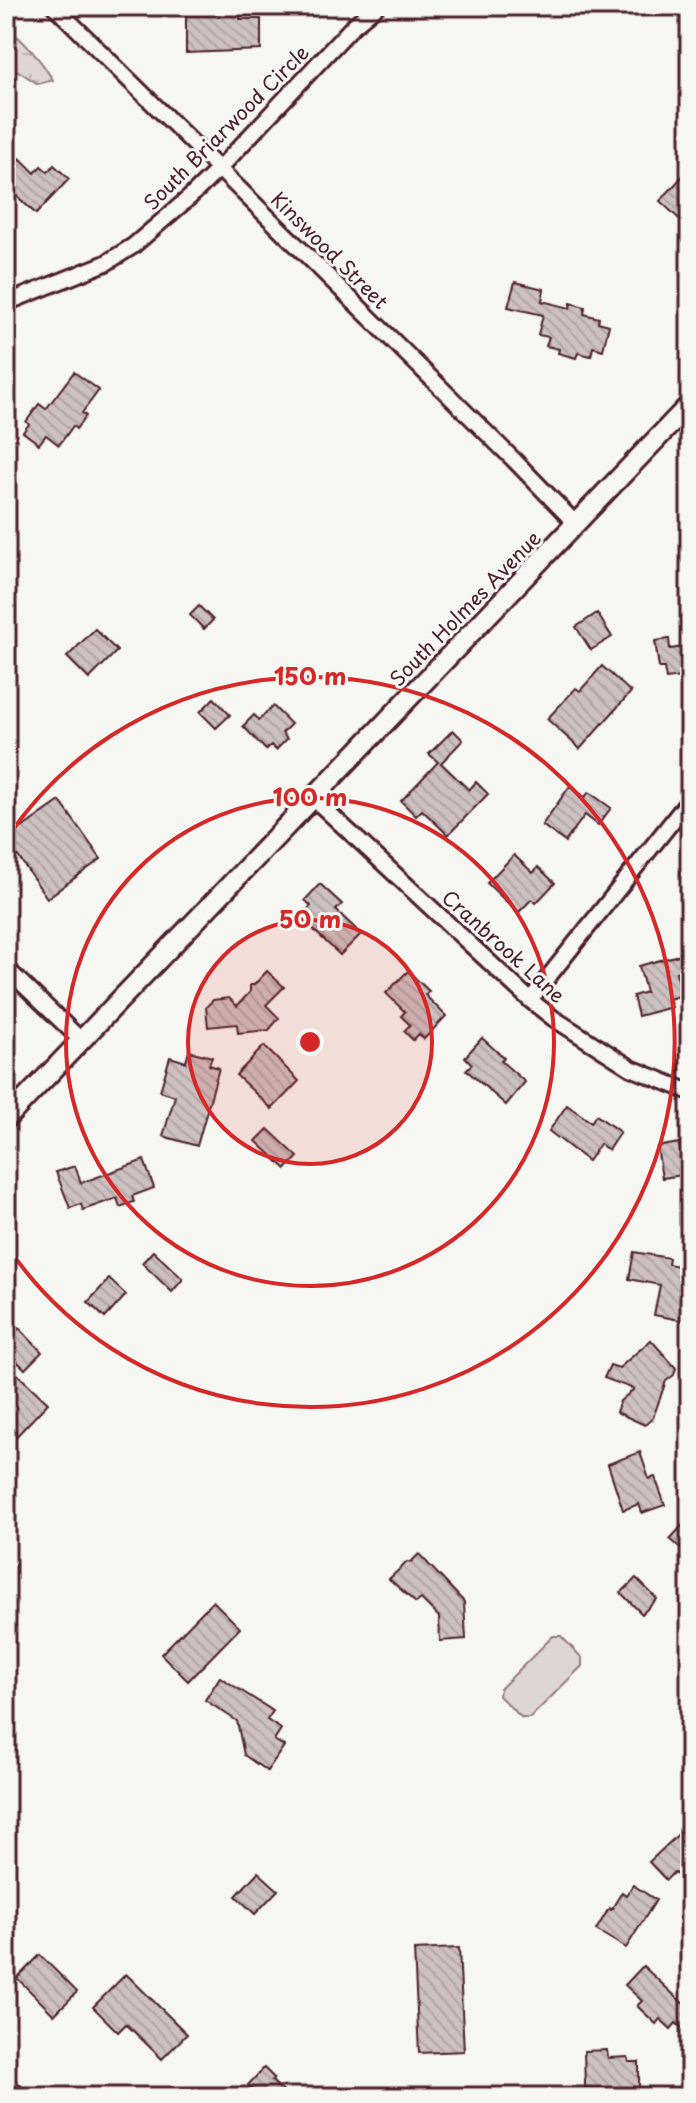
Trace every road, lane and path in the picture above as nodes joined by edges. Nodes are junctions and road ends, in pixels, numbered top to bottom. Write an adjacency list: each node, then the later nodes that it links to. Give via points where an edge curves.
1 (54, 6): 3 (street, Kinswood Street)
2 (377, 6): 3 (street, South Briarwood Circle)
3 (219, 169): 4 (street, South Briarwood Circle, via 133,246 106,263); 6 (street, Kinswood Street)
4 (6, 303)
5 (690, 404): 6 (street, South Holmes Avenue)
6 (576, 524): 7 (street, South Holmes Avenue)
7 (313, 798): 10 (street, Cranbrook Lane); 11 (street, South Holmes Avenue)
8 (690, 799): 10 (street)
9 (6, 968): 11 (street)
10 (530, 1000): 12 (street, Cranbrook Lane, via 631,1068)
11 (82, 1041): 13 (street, South Holmes Avenue)
12 (690, 1092)
13 (6, 1119)
14 (6, 2089): 15 (main road)
15 (14, 2097)

